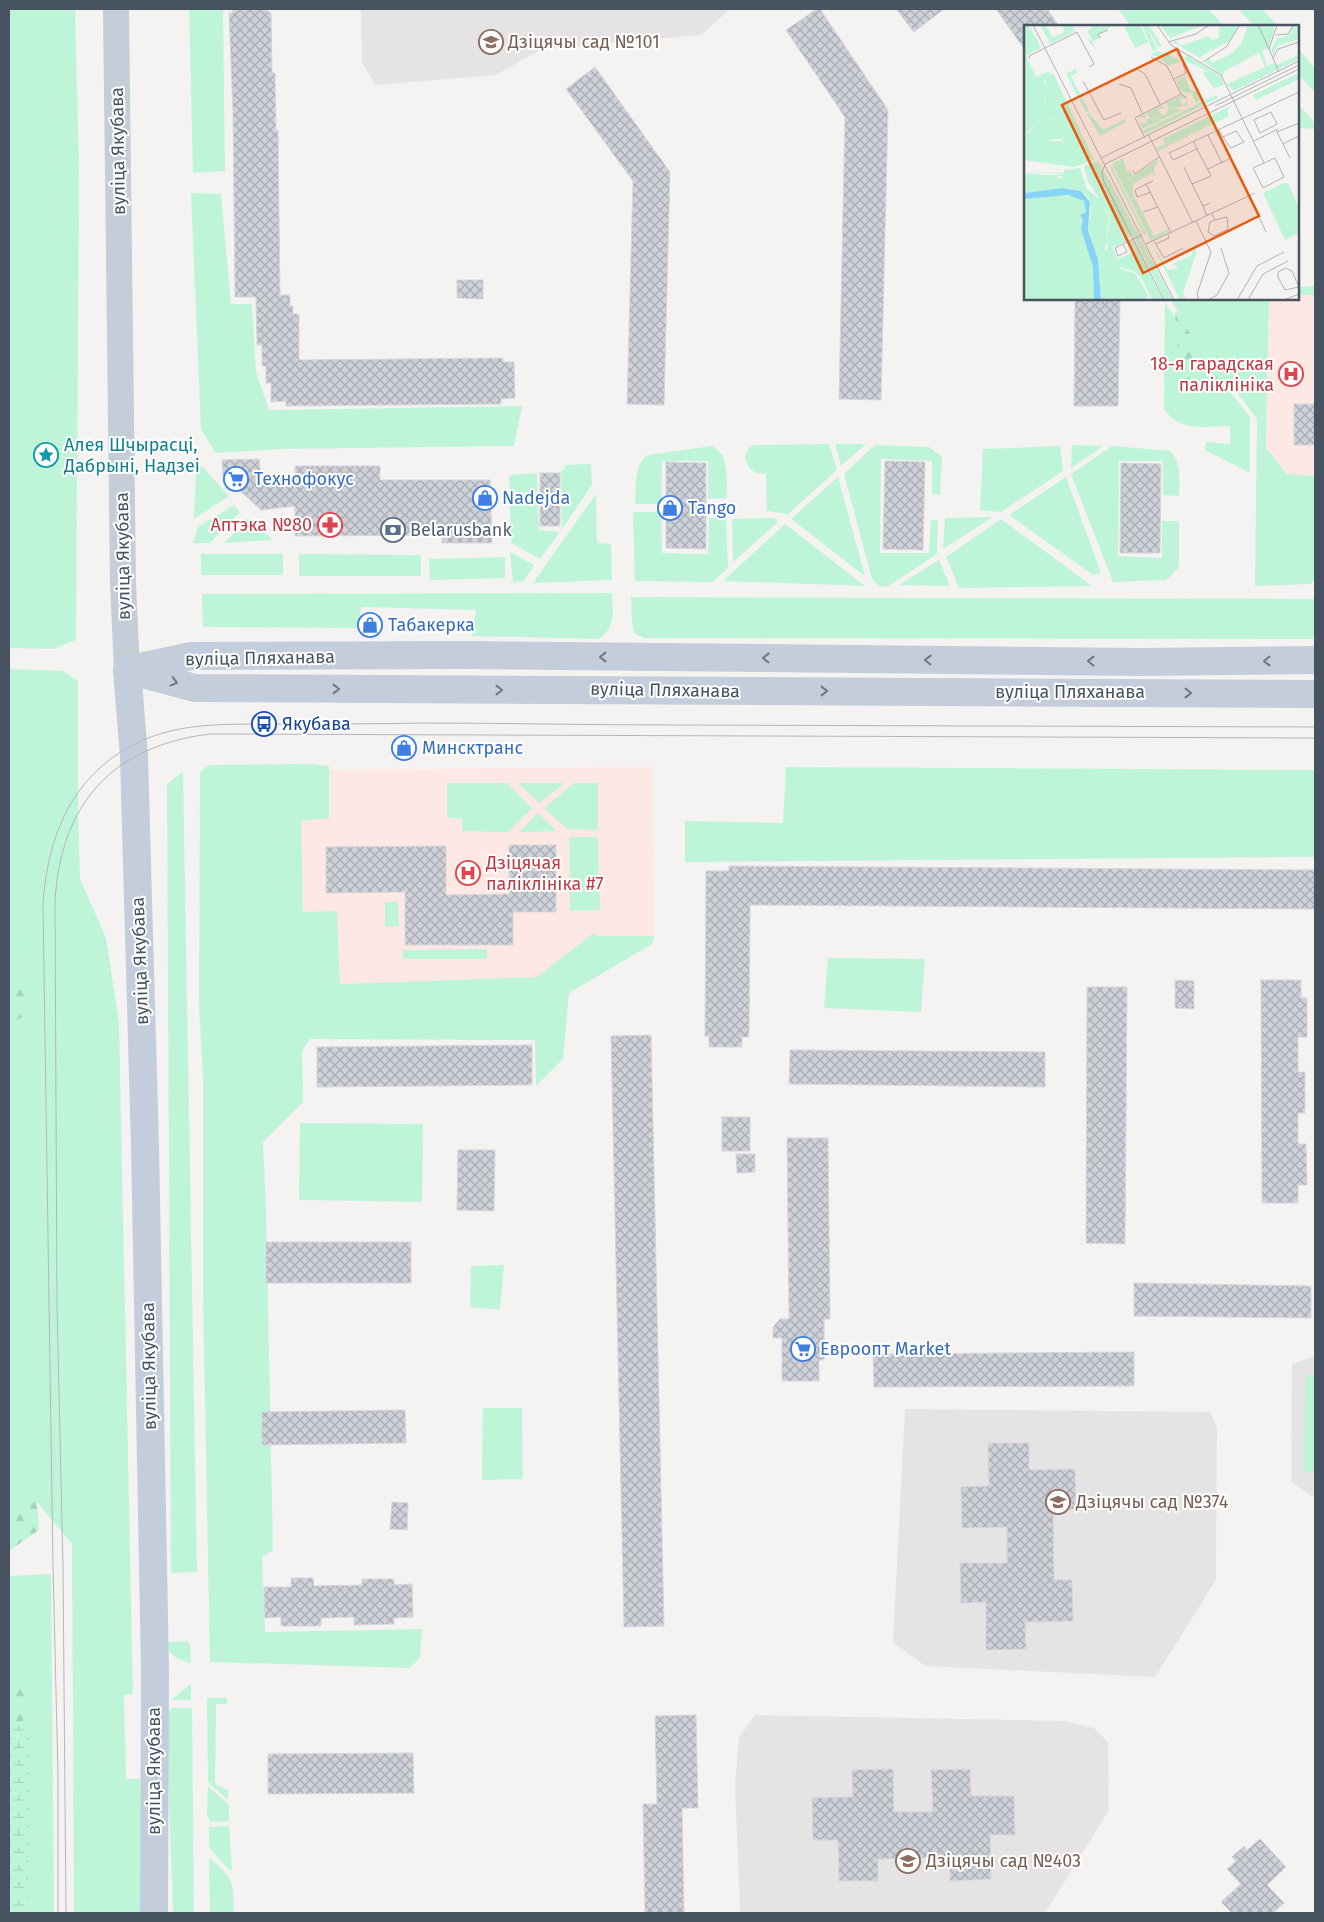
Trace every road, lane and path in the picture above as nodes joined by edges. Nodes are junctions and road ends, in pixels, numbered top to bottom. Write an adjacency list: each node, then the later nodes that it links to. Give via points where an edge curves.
1 (116, 9): 4 (street, вуліца Якубава, via 123,584)
2 (1315, 660): 3 (main road, вуліца Пляханава, one-way to 3)
3 (1139, 662): 4 (main road, вуліца Пляханава, one-way to 4, via 623,656 191,656); 5 (main road)
4 (127, 670): 5 (main road, вуліца Пляханава, one-way to 5, via 195,688); 7 (main road, вуліца Якубава, via 134,757 145,1146 155,1671)
5 (1140, 693): 6 (main road, вуліца Пляханава, one-way to 6)
6 (1315, 694)
7 (154, 1913)

